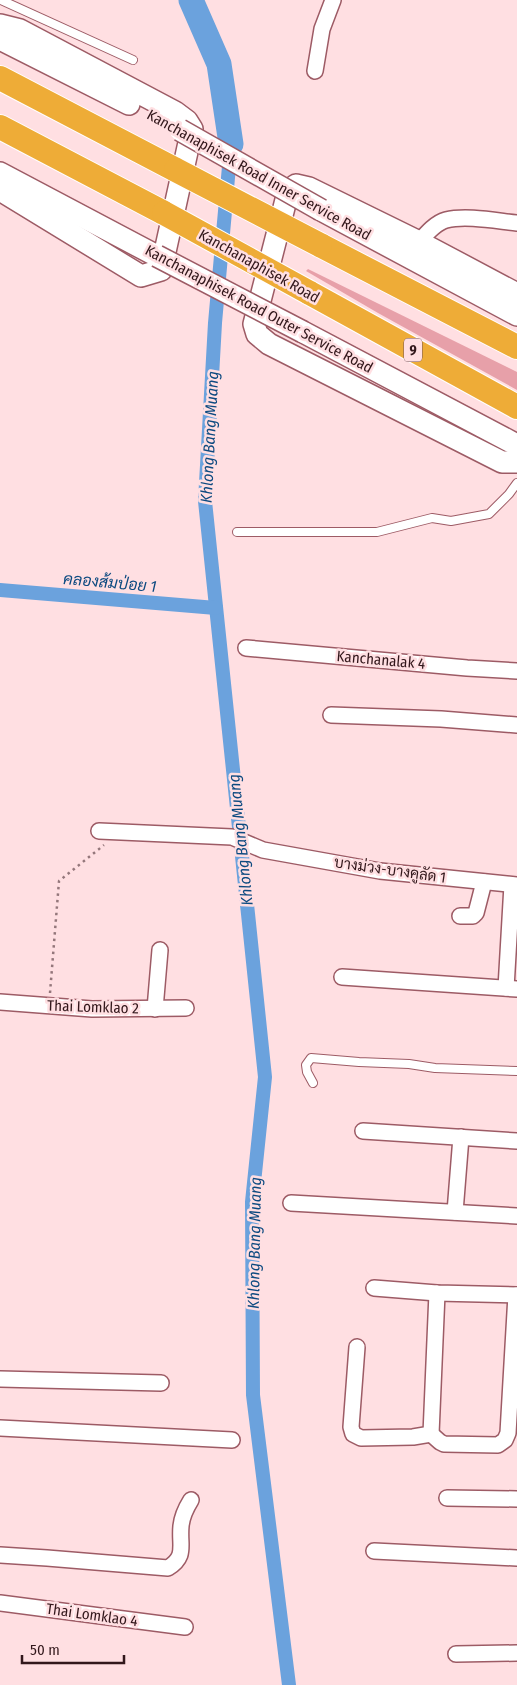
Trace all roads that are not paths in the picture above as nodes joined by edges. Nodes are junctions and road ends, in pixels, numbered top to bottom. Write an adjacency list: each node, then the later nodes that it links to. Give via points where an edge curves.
1 (1, 0): 5 (lane)
2 (334, 0): 6 (street, via 322,29)
3 (0, 25): 10 (main road, via 20,30 175,112 192,129 161,270 141,276)
4 (0, 39): 14 (main road, Kanchanaphisek Road Inner Service Road, bridge, via 180,130)
5 (133, 60)
6 (315, 70)
7 (0, 78): 15 (highway, bridge)
8 (0, 127): 16 (highway, Kanchanaphisek Road / 9, bridge)
9 (0, 173): 17 (main road, Kanchanaphisek Road Outer Service Road, bridge)
10 (0, 190)
11 (517, 223): 12 (street, via 464,218 445,220)
12 (419, 242): 13 (main road); 18 (main road, via 309,188 296,185 288,192 254,324 257,334 269,344 502,462)
13 (517, 294)
14 (517, 315)
15 (517, 347)
16 (517, 407)
17 (517, 445)
18 (517, 462)
19 (517, 483): 20 (lane, via 489,514 450,521 432,518 377,532)
20 (237, 532)
21 (246, 648): 22 (street, Kanchanalak 4)
22 (517, 671)
23 (331, 715): 24 (street)
24 (517, 725)
25 (99, 831): 26 (street, บางม่วง-บางคูลัด 1, via 232,838 263,850 380,871)
26 (484, 882): 27 (street, บางม่วง-บางคูลัด 1); 28 (street, via 476,913)
27 (514, 885): 31 (street)
28 (460, 916)
29 (160, 950): 34 (street)
30 (342, 977): 31 (street)
31 (512, 988)
32 (0, 1002): 34 (street, Thai Lomklao 2)
33 (186, 1008): 34 (street, Thai Lomklao 2)
34 (155, 1009)
35 (517, 1071): 36 (lane, via 311,1058 306,1065)
36 (313, 1083)
37 (363, 1131): 38 (street)
38 (462, 1137): 39 (street); 41 (street)
39 (517, 1141)
40 (291, 1203): 41 (street)
41 (455, 1212): 42 (street)
42 (517, 1216)
43 (374, 1288): 44 (street)
44 (437, 1293): 45 (street); 50 (street)
45 (517, 1295): 50 (street, via 505,1440 498,1445 444,1444)
46 (357, 1347): 50 (street, via 353,1434 360,1438)
47 (0, 1379): 48 (street)
48 (161, 1383)
49 (0, 1428): 51 (street)
50 (431, 1434)
51 (232, 1440)
52 (447, 1498): 53 (street)
53 (517, 1499)
54 (191, 1500): 56 (street, via 181,1524 181,1555 168,1568)
55 (374, 1551): 57 (street)
56 (0, 1555)
57 (517, 1558)
58 (0, 1603): 59 (street, Thai Lomklao 4)
59 (184, 1627)
60 (517, 1653): 61 (street)
61 (456, 1654)

